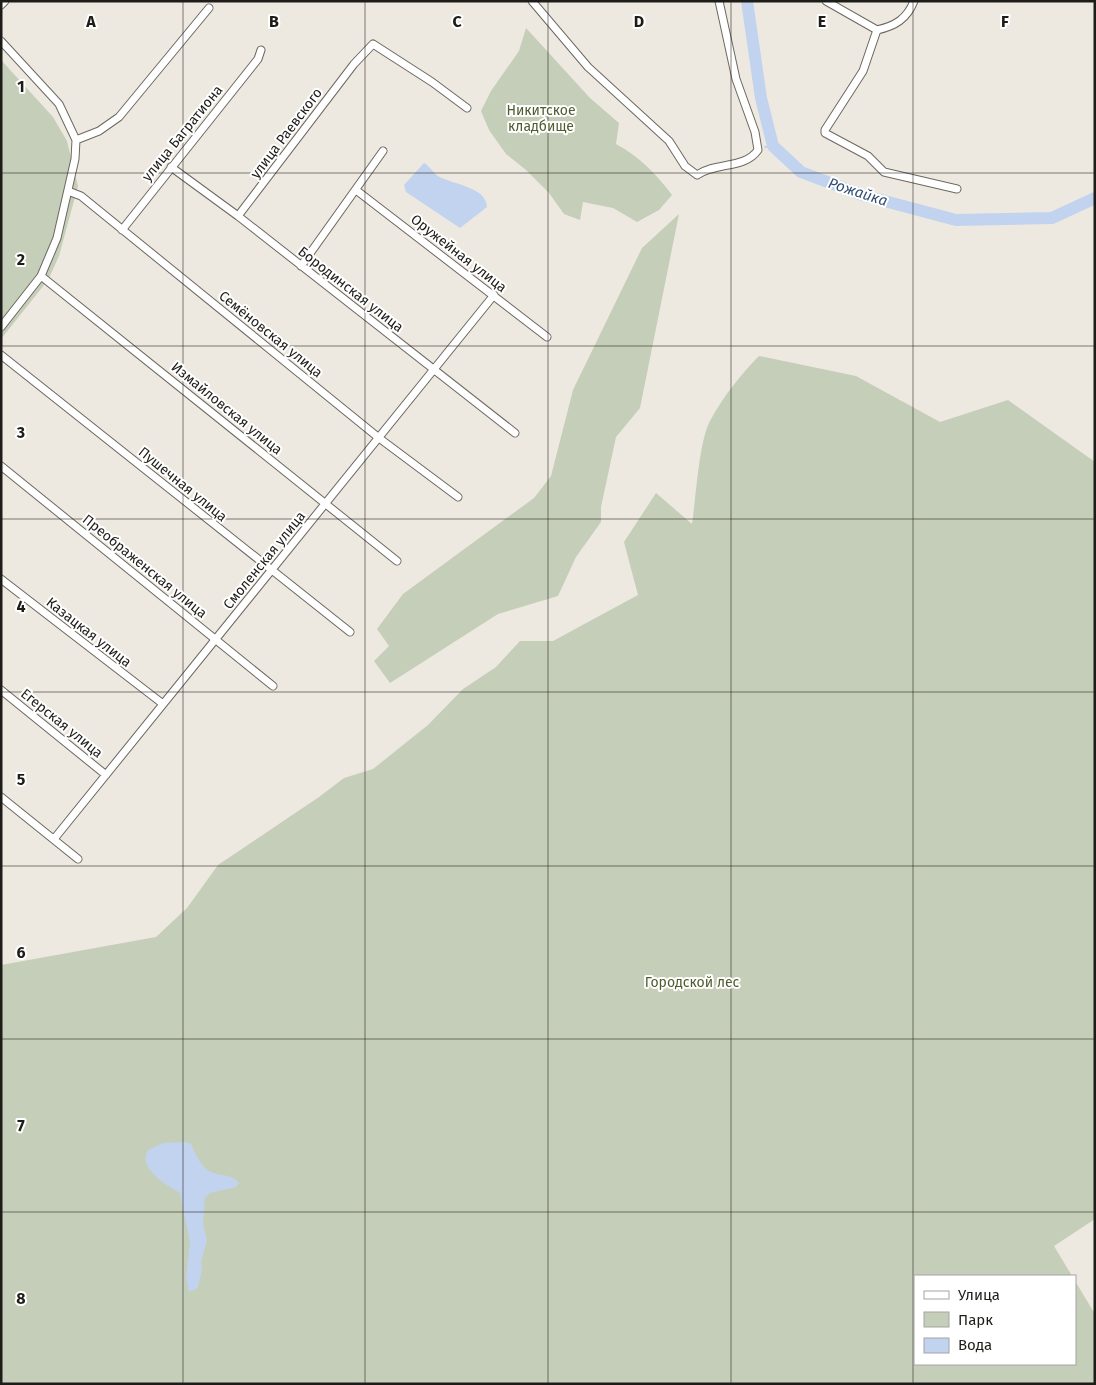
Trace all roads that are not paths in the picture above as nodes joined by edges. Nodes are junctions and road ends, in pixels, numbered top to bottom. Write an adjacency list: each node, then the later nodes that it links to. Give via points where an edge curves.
1 (5, 1): 6 (street)
2 (532, 1): 3 (street, via 588,66 669,141 685,166 696,175 706,168 752,158 758,150 736,79)
3 (718, 1)
4 (826, 1): 8 (street)
5 (914, 1): 8 (street, via 907,16 891,27)
6 (1, 5)
7 (209, 8): 12 (street, via 119,117 99,131)
8 (877, 30): 16 (street, via 862,71 824,130 825,134 868,156 884,172)
9 (1, 41): 12 (street, via 59,104)
10 (261, 50): 14 (street, улица Багратиона, via 258,59)
11 (467, 108): 18 (street, улица Раевского, via 373,44 354,64)
12 (76, 140): 17 (street)
13 (383, 151): 15 (street)
14 (171, 167): 18 (street, Бородинская улица); 19 (street, улица Багратиона)
15 (356, 190): 20 (street); 22 (street, Оружейная улица)
16 (957, 190)
17 (68, 191): 19 (street, Семёновская улица, via 81,196); 21 (street, via 57,238)
18 (238, 216): 20 (street, Бородинская улица)
19 (122, 230): 28 (street, Семёновская улица)
20 (301, 266): 26 (street, Бородинская улица)
21 (41, 276): 23 (street); 31 (street, Измайловская улица)
22 (494, 296): 24 (street, Оружейная улица); 26 (street, Смоленская улица)
23 (1, 327)
24 (547, 337)
25 (1, 355): 33 (street, Пушечная улица)
26 (434, 370): 27 (street, Бородинская улица); 28 (street, Смоленская улица)
27 (514, 433)
28 (379, 438): 30 (street, Семёновская улица); 31 (street, Смоленская улица)
29 (1, 466): 36 (street, Преображенская улица)
30 (458, 497)
31 (326, 503): 32 (street, Измайловская улица); 33 (street, Смоленская улица)
32 (397, 561)
33 (272, 570): 35 (street, Пушечная улица); 36 (street, Смоленская улица)
34 (1, 579): 39 (street, Казацкая улица)
35 (350, 632)
36 (216, 639): 37 (street, Преображенская улица); 39 (street, Смоленская улица)
37 (274, 686)
38 (1, 690): 40 (street, Егерская улица)
39 (163, 704): 40 (street, Смоленская улица)
40 (106, 775): 42 (street, Смоленская улица)
41 (1, 797): 42 (street)
42 (54, 840): 43 (street)
43 (78, 859)

